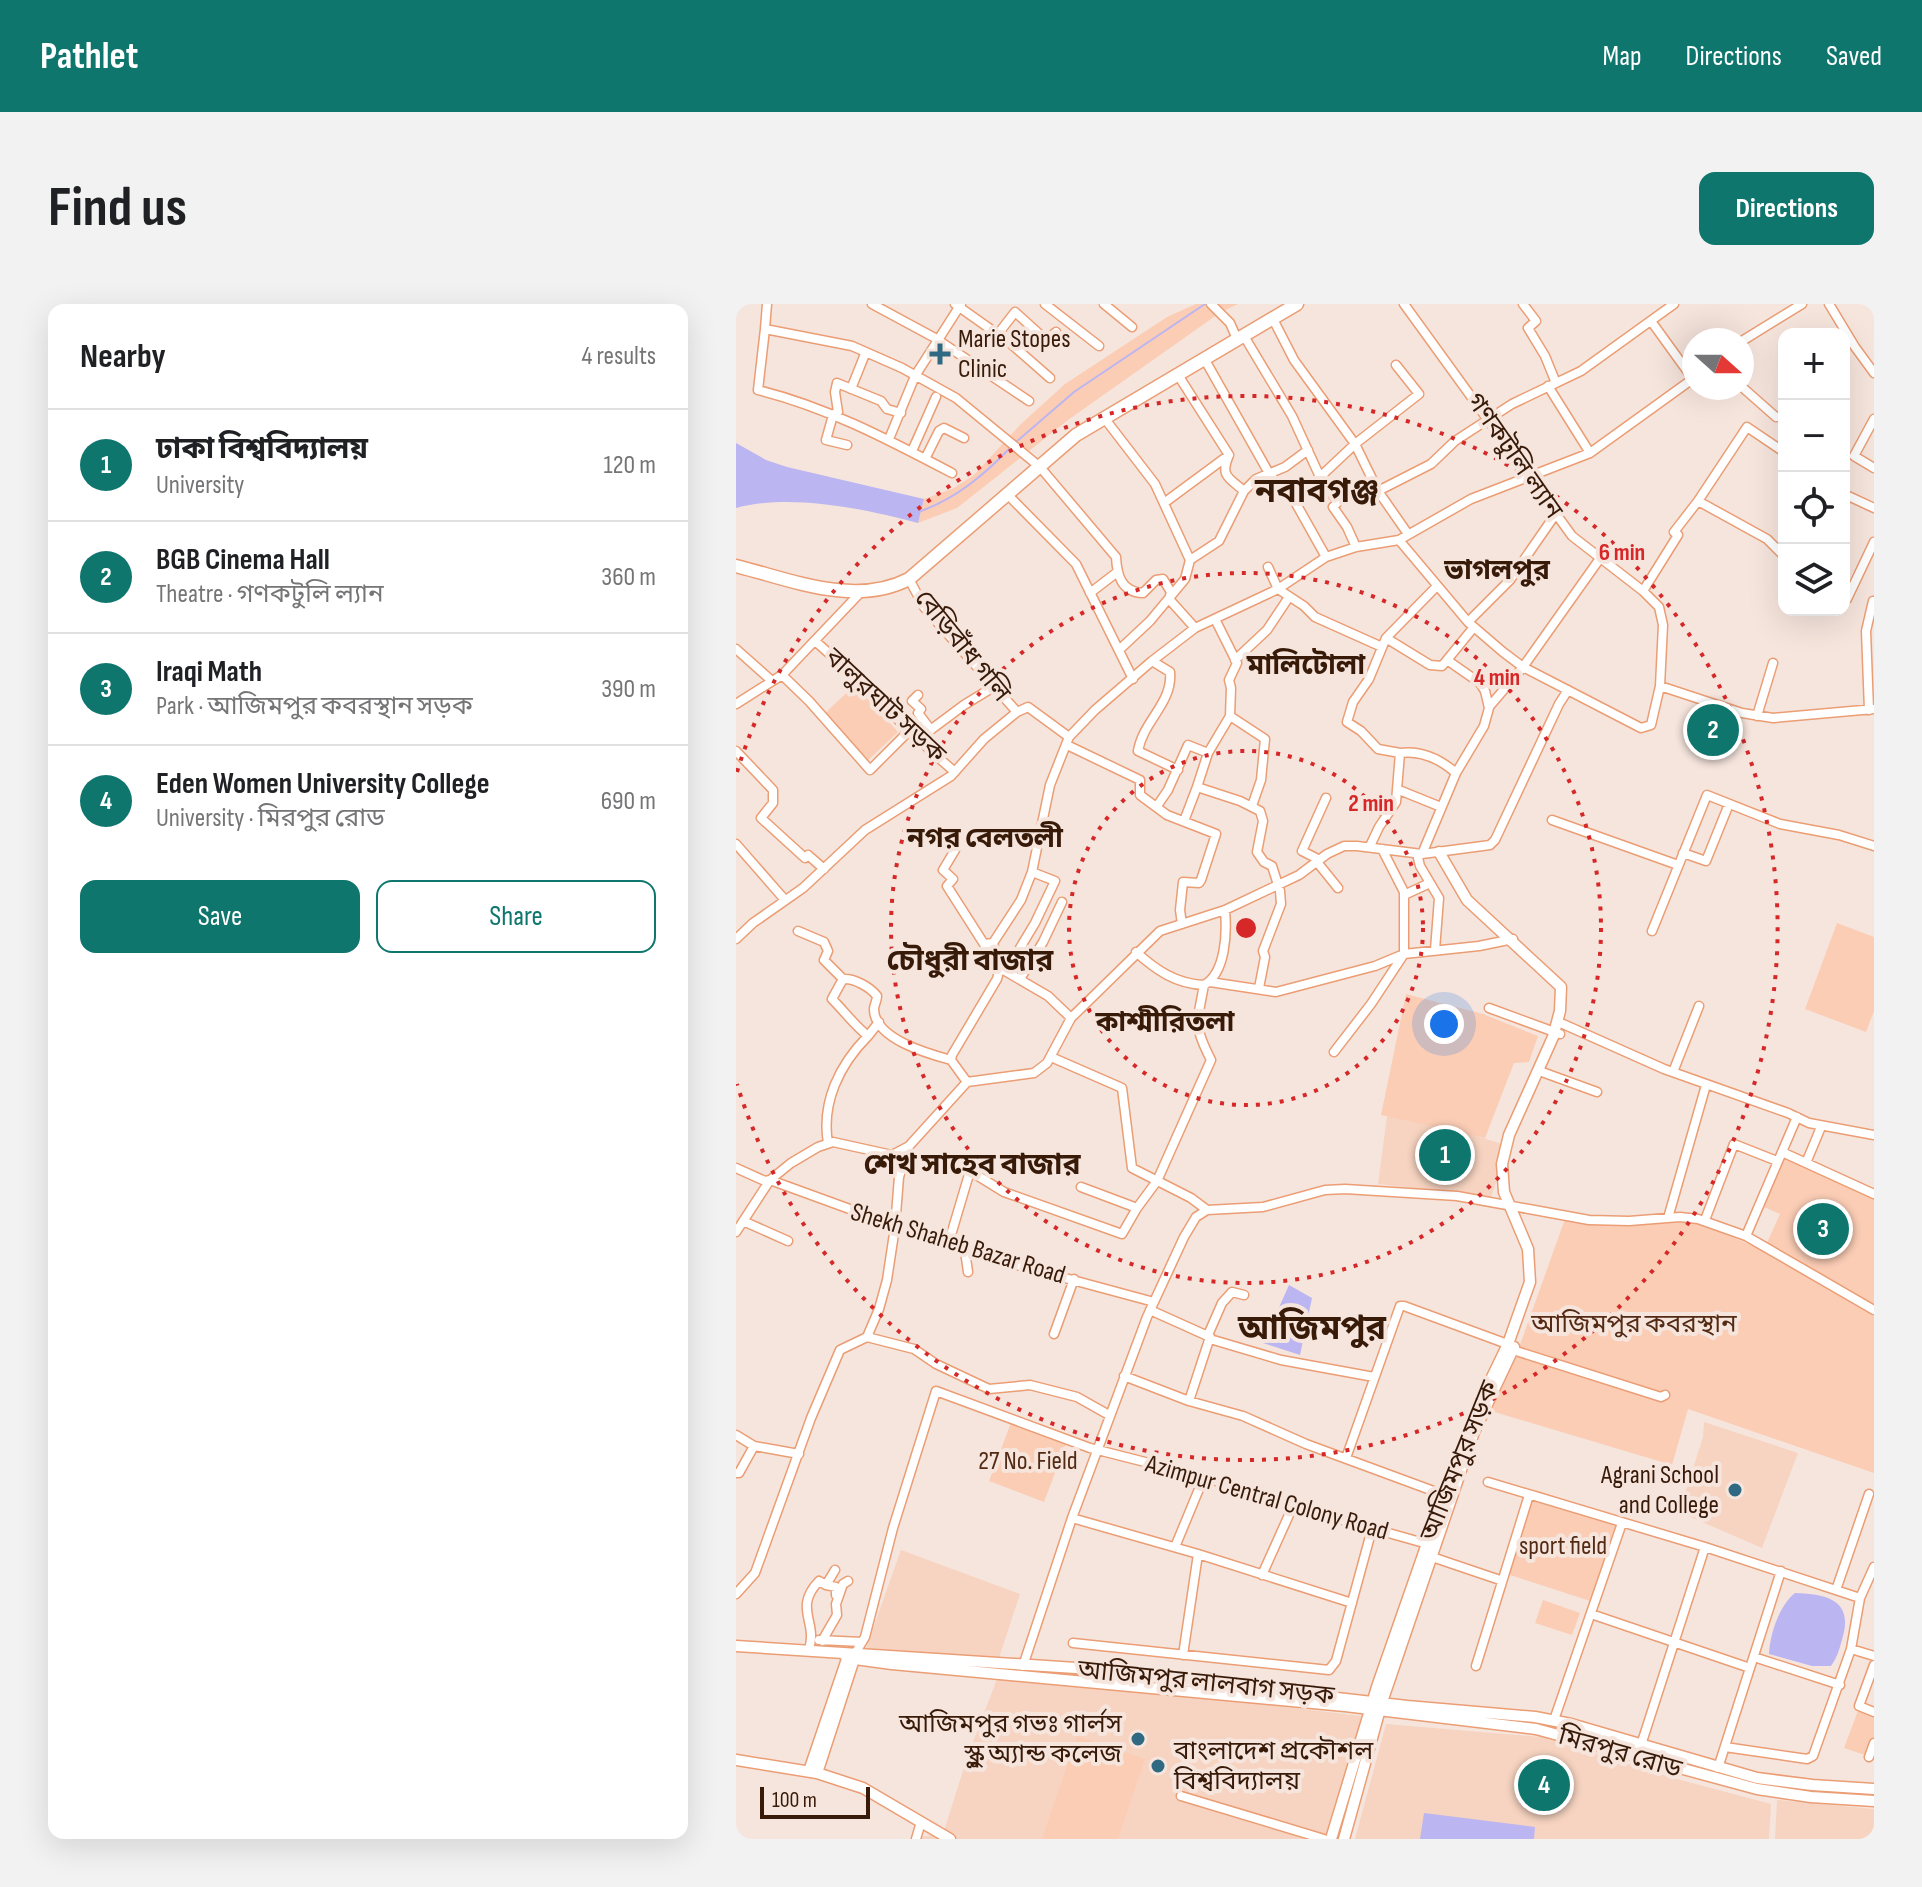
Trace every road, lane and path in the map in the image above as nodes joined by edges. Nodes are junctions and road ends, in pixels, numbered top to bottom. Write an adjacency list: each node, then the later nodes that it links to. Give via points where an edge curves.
1 (767, 304): 16 (street)
2 (872, 304): 21 (street)
3 (1045, 304): 22 (street)
4 (1104, 304): 15 (street)
5 (1211, 304): 20 (street)
6 (1297, 304): 13 (highway)
7 (1404, 304): 41 (street, গণকটুলি ল্যান)
8 (1523, 304): 31 (street, via 1536,321 1528,328)
9 (1674, 304): 14 (street)
10 (1802, 304): 19 (street)
11 (1829, 304): 27 (street)
12 (959, 305): 18 (street); 21 (street)
13 (1273, 319): 20 (highway); 45 (street, via 1294,360)
14 (1651, 321): 25 (street); 31 (street, via 1581,371)
15 (1132, 327)
16 (765, 329): 23 (street, via 852,346); 38 (street, via 758,390)
17 (1056, 332): 18 (street, via 1046,340 1015,312)
18 (998, 334): 30 (street)
19 (1754, 334)
20 (1241, 338): 24 (highway); 48 (street)
21 (936, 341): 29 (street); 36 (street)
22 (1099, 346)
23 (865, 354): 29 (street); 33 (street)
24 (1205, 360): 28 (highway); 56 (street)
25 (1682, 363)
26 (1396, 365): 45 (street, via 1419,394)
27 (1874, 373)
28 (1178, 375): 40 (highway); 51 (street)
29 (915, 376): 37 (street); 53 (street, via 956,398)
30 (1050, 378)
31 (1552, 384): 41 (street); 50 (street)
32 (1682, 386): 50 (street)
33 (851, 389): 37 (street); 38 (street, via 837,383 838,412)
34 (936, 397): 49 (street)
35 (1754, 398): 39 (street)
36 (1029, 401)
37 (901, 413): 44 (street)
38 (833, 415): 44 (street); 46 (street, via 826,440)
39 (1776, 417)
40 (1105, 419): 53 (highway); 64 (street)
41 (1489, 419): 58 (street, গণকটুলি ল্যান); 60 (street, via 1431,464)
42 (1874, 419): 54 (street, via 1854,456)
43 (964, 438): 52 (street, via 944,428)
44 (889, 439): 49 (street)
45 (1355, 444): 57 (street); 60 (street)
46 (847, 445)
47 (1778, 448): 63 (street, via 1747,427)
48 (1308, 450): 56 (street); 57 (street)
49 (912, 451): 52 (street)
50 (1590, 453): 58 (street)
51 (1229, 455): 59 (street, via 1225,474); 64 (street)
52 (925, 459): 55 (street)
53 (1037, 464): 61 (highway); 77 (street, via 1116,557)
54 (1874, 468)
55 (952, 473)
56 (1270, 475): 59 (street); 72 (street, via 1294,500)
57 (1320, 477): 70 (street, via 1338,502 1333,507)
58 (1531, 477): 66 (street, গণকটুলি ল্যান); 67 (street, via 1471,499)
59 (1244, 491): 74 (street, via 1219,541)
60 (1378, 491): 67 (street)
61 (1006, 493): 78 (highway); 83 (street, via 1068,554)
62 (1850, 497): 65 (street)
63 (1698, 501): 71 (street); 81 (street, via 1674,532 1678,535)
64 (1164, 503): 74 (street)
65 (1874, 508)
66 (1555, 515): 73 (street, গণকটুলি ল্যান, via 1572,536); 89 (street, via 1510,580)
67 (1408, 534): 68 (street)
68 (1399, 540): 70 (street); 79 (street)
69 (1874, 542): 84 (street)
70 (1356, 547): 72 (street)
71 (1778, 550)
72 (1326, 557): 80 (street)
73 (1601, 557): 81 (street, গণকটুলি ল্যান); 99 (street)
74 (1190, 560): 86 (street, via 1185,579)
75 (736, 566): 82 (highway)
76 (1268, 567): 80 (street)
77 (1116, 573): 83 (street); 86 (street, via 1135,592 1143,593 1163,579)
78 (909, 579): 82 (highway, via 890,589); 103 (street, বেড়িবাঁধ গলি, via 924,607)
79 (1437, 586): 89 (street); 92 (street)
80 (1278, 589): 85 (street); 88 (street)
81 (1643, 591): 104 (street, গণকটুলি ল্যান, via 1659,607 1663,625)
82 (860, 593): 91 (street)
83 (1090, 593): 94 (street)
84 (1850, 593)
85 (1289, 597): 92 (street, via 1315,617); 95 (street, via 1267,630)
86 (1169, 599): 90 (street); 94 (street)
87 (1873, 601): 109 (street, via 1866,631)
88 (1215, 619): 90 (street); 95 (street)
89 (1471, 624): 96 (street); 99 (street)
90 (1195, 628): 97 (street)
91 (815, 641): 100 (street); 113 (street, বালুরঘাট সড়ক)
92 (1384, 642): 96 (street, via 1430,665 1442,666); 119 (street, via 1347,722 1378,749)
93 (736, 649): 102 (street)
94 (1119, 650): 101 (street)
95 (1235, 660): 111 (street, via 1229,680)
96 (1447, 660): 108 (street, via 1480,683)
97 (1152, 661): 101 (street); 120 (street, via 1170,672 1171,680 1138,751)
98 (1773, 663): 112 (street)
99 (1523, 667): 105 (street); 108 (street)
100 (782, 675): 102 (street); 113 (street, via 870,770)
101 (1133, 679): 116 (street)
102 (772, 681): 107 (street)
103 (995, 686): 110 (street, বেড়িবাঁধ গলি); 114 (street)
104 (1660, 686): 105 (street, গণকটুলি ল্যান, via 1646,729); 112 (street)
105 (1568, 690): 137 (street, via 1495,840 1483,848)
106 (918, 695): 114 (street, via 912,701)
107 (736, 704)
108 (1489, 708): 122 (street)
109 (1872, 709): 112 (street)
110 (1017, 712): 116 (street, via 1028,707); 121 (street)
111 (1230, 716): 118 (street); 128 (street, via 1265,739)
112 (1757, 716)
113 (910, 730): 115 (street, বালুরঘাট সড়ক)
114 (931, 730): 115 (street)
115 (917, 740): 121 (street, বালুরঘাট সড়ক)
116 (1068, 741): 127 (street, via 1140,780 1140,795); 142 (street, via 1050,785)
117 (736, 751): 143 (street, via 773,790 773,803 761,818)
118 (1208, 753): 120 (street, via 1188,745); 123 (street)
119 (1400, 753): 122 (street, via 1433,757); 124 (street)
120 (1178, 770): 127 (street)
121 (955, 772): 143 (street, via 865,830)
122 (1456, 773): 129 (street)
123 (1197, 787): 128 (street); 131 (street)
124 (1399, 790): 129 (street); 133 (street)
125 (1326, 798): 140 (street, via 1302,851)
126 (1729, 804): 134 (street, via 1790,827); 138 (street, via 1706,861); 138 (street, via 1707,795)
127 (1157, 806): 131 (street)
128 (1252, 806): 145 (street, via 1263,821 1257,852 1272,866)
129 (1441, 807): 139 (street)
130 (1552, 820): 141 (street)
131 (1184, 821): 151 (street, via 1216,835 1199,883 1183,882)
132 (736, 844): 148 (street)
133 (1370, 846): 135 (street); 140 (street, via 1344,846)
134 (1874, 846)
135 (1382, 849): 139 (street); 147 (street)
136 (955, 850): 156 (street, via 943,870 953,879 947,886 984,944)
137 (1442, 852): 139 (street); 155 (main road, আজিমপুর সড়ক)
138 (1683, 853): 141 (street)
139 (1420, 854): 144 (street)
140 (1317, 862): 145 (street); 146 (street)
141 (1678, 865): 153 (street)
142 (1033, 867): 156 (street, via 1021,900); 160 (street, via 1055,881 1020,948)
143 (824, 869): 148 (street)
144 (1430, 883): 147 (street); 157 (street, via 1439,898)
145 (1278, 884): 150 (street); 165 (street, via 1281,904 1263,951)
146 (1338, 888)
147 (1404, 895): 159 (street)
148 (785, 900): 154 (street)
149 (1062, 902): 160 (street)
150 (1225, 910): 151 (street); 164 (street, via 1226,937)
151 (1182, 924): 158 (street, via 1160,931)
152 (798, 931): 162 (street, via 824,942 824,960)
153 (1652, 931)
154 (736, 939)
155 (1511, 939): 157 (street); 170 (main road, আজিমপুর সড়ক, via 1563,981 1566,1005)
156 (993, 943): 161 (street)
157 (1435, 950): 159 (street)
158 (1136, 952): 164 (street, via 1177,980); 168 (street)
159 (1404, 954): 165 (street, via 1276,992); 172 (street)
160 (1036, 955): 163 (street)
161 (1000, 968): 163 (street); 174 (street)
162 (843, 979): 169 (street, via 876,994); 171 (street, via 832,999)
163 (1020, 979): 168 (street)
164 (1207, 983): 165 (street); 190 (street, via 1197,1031 1211,1060)
165 (1259, 988)
166 (1699, 1006): 176 (street)
167 (1489, 1008): 170 (street)
168 (1071, 1018): 173 (street)
169 (879, 1022): 171 (street); 174 (street, via 902,1043)
170 (1559, 1030): 175 (main road, আজিমপুর সড়ক); 176 (street); 193 (main road, আজিমপুর সড়ক, via 1504,1151 1501,1178)
171 (868, 1036): 183 (street, via 840,1069 827,1118)
172 (1334, 1052)
173 (1051, 1057): 177 (street, via 1034,1073); 190 (street, via 1122,1088 1132,1168)
174 (951, 1060): 177 (street)
175 (1542, 1072): 179 (street); 193 (main road, আজিমপুর সড়ক, via 1508,1152 1505,1178)
176 (1673, 1072): 178 (street)
177 (967, 1082): 184 (street)
178 (1706, 1085): 180 (street); 196 (street)
179 (1597, 1092)
180 (1797, 1117): 181 (street); 185 (street)
181 (1821, 1127): 182 (street); 187 (street)
182 (1874, 1135)
183 (828, 1143): 184 (street, via 892,1155); 189 (street)
184 (909, 1146): 199 (street, via 899,1177)
185 (1782, 1152): 186 (street); 187 (street)
186 (1777, 1161): 197 (street, via 1734,1144); 201 (street)
187 (1806, 1163): 192 (street)
188 (736, 1168): 189 (street, Shekh Shaheb Bazar Road)
189 (767, 1180): 198 (street); 199 (street, Shekh Shaheb Bazar Road)
190 (1157, 1181): 194 (street); 195 (street)
191 (1081, 1187): 194 (street)
192 (1874, 1194)
193 (1512, 1206): 195 (street, via 1457,1196 1345,1189 1263,1207); 196 (street, via 1589,1220); 214 (main road, আজিমপুর সড়ক, via 1538,1274)
194 (1137, 1208): 203 (street, via 1122,1234 1004,1192 970,1171)
195 (1207, 1210): 209 (street, via 1184,1237)
196 (1668, 1218): 197 (street)
197 (1705, 1220): 201 (street)
198 (743, 1221): 200 (street); 202 (street)
199 (895, 1227): 203 (street, Shekh Shaheb Bazar Road); 212 (street, via 887,1280)
200 (736, 1232)
201 (1746, 1236): 210 (street)
202 (788, 1241)
203 (948, 1245): 204 (street, Shekh Shaheb Bazar Road)
204 (965, 1251): 205 (street); 206 (street, Shekh Shaheb Bazar Road)
205 (968, 1272)
206 (1074, 1279): 208 (street, Shekh Shaheb Bazar Road); 211 (street)
207 (1244, 1295): 213 (street, via 1232,1292 1226,1297)
208 (1136, 1297): 209 (street, Shekh Shaheb Bazar Road); 209 (street)
209 (1150, 1310): 213 (street, Shekh Shaheb Bazar Road); 215 (street)
210 (1874, 1310)
211 (1054, 1334)
212 (867, 1337): 219 (street, via 914,1349 989,1389 1030,1385 1077,1397); 223 (street, via 840,1350)
213 (1209, 1337): 216 (street, Shekh Shaheb Bazar Road, via 1281,1360); 218 (street)
214 (1512, 1347): 216 (street, via 1400,1306); 217 (street, via 1636,1391); 230 (main road, আজিমপুর সড়ক)
215 (1124, 1376): 218 (street); 219 (street)
216 (1374, 1377): 224 (street)
217 (1665, 1395)
218 (1189, 1401): 224 (street, via 1243,1416)
219 (1109, 1415): 222 (street)
220 (736, 1435): 221 (street)
221 (754, 1446): 223 (street); 225 (street)
222 (1098, 1450): 226 (street, Azimpur Central Colony Road); 232 (street); 258 (street, Azimpur Central Colony Road, via 936,1391)
223 (799, 1454): 247 (street, via 755,1573)
224 (1346, 1458): 230 (street)
225 (736, 1473)
226 (1204, 1477): 231 (street, Azimpur Central Colony Road); 235 (street)
227 (1488, 1482): 229 (street)
228 (1869, 1494): 246 (street)
229 (1529, 1495): 233 (street); 243 (street)
230 (1448, 1496): 237 (main road, আজিমপুর সড়ক)
231 (1293, 1506): 234 (street, Azimpur Central Colony Road); 242 (street)
232 (1072, 1518): 235 (street); 263 (street)
233 (1622, 1523): 236 (street); 251 (street)
234 (1372, 1529): 237 (street, Azimpur Central Colony Road); 249 (street)
235 (1175, 1547): 238 (street)
236 (1705, 1547): 240 (street); 253 (street)
237 (1431, 1549): 243 (street, Azimpur Central Colony Road); 267 (main road, আজিমপুর সড়ক)
238 (1198, 1554): 242 (street); 259 (street)
239 (835, 1570): 245 (street)
240 (1781, 1571): 246 (street); 261 (street)
241 (1873, 1573): 248 (street)
242 (1262, 1575): 249 (street)
243 (1500, 1580): 264 (street)
244 (848, 1581): 250 (street)
245 (826, 1585): 250 (street, via 836,1587); 252 (street, via 819,1581 806,1599 805,1612)
246 (1836, 1590): 248 (street)
247 (736, 1594)
248 (1860, 1598): 257 (street)
249 (1352, 1603): 259 (street, via 1329,1670)
250 (836, 1604): 252 (street, via 837,1615)
251 (1591, 1614): 253 (street); 269 (street)
252 (818, 1639): 256 (street); 258 (street)
253 (1674, 1642): 265 (street); 271 (street)
254 (1073, 1643): 259 (street)
255 (736, 1646): 256 (main road)
256 (809, 1649): 258 (main road)
257 (1851, 1649): 260 (street); 266 (street)
258 (852, 1652): 263 (main road, আজিমপুর লালবাগ সড়ক); 267 (main road); 276 (main road)
259 (1183, 1655)
260 (1874, 1656)
261 (1754, 1657): 265 (street); 266 (street)
262 (1874, 1665): 268 (street, via 1859,1706)
263 (1023, 1666): 267 (main road, আজিমপুর লালবাগ সড়ক)
264 (1476, 1666)
265 (1750, 1668): 272 (street)
266 (1840, 1685): 272 (street, via 1811,1758)
267 (1373, 1705): 269 (main road, মিরপুর রোড); 279 (main road, মিরপুর রোড, via 1536,1729 1757,1789); 284 (main road, আজিমপুর সড়ক); 285 (main road, আজিমপুর সড়ক)
268 (1874, 1712)
269 (1554, 1720): 271 (main road, মিরপুর রোড)
270 (1874, 1743): 273 (street)
271 (1641, 1745): 275 (main road, মিরপুর রোড)
272 (1725, 1747): 275 (street)
273 (1869, 1757)
274 (737, 1761): 276 (main road)
275 (1718, 1768): 277 (main road, মিরপুর রোড, via 1757,1778)
276 (813, 1772): 280 (main road, via 863,1788)
277 (1874, 1789)
278 (1181, 1796): 283 (street)
279 (1874, 1801)
280 (921, 1822): 281 (street); 282 (main road)
281 (916, 1839)
282 (950, 1839)
283 (1324, 1839)
284 (1331, 1839)
285 (1344, 1839)

